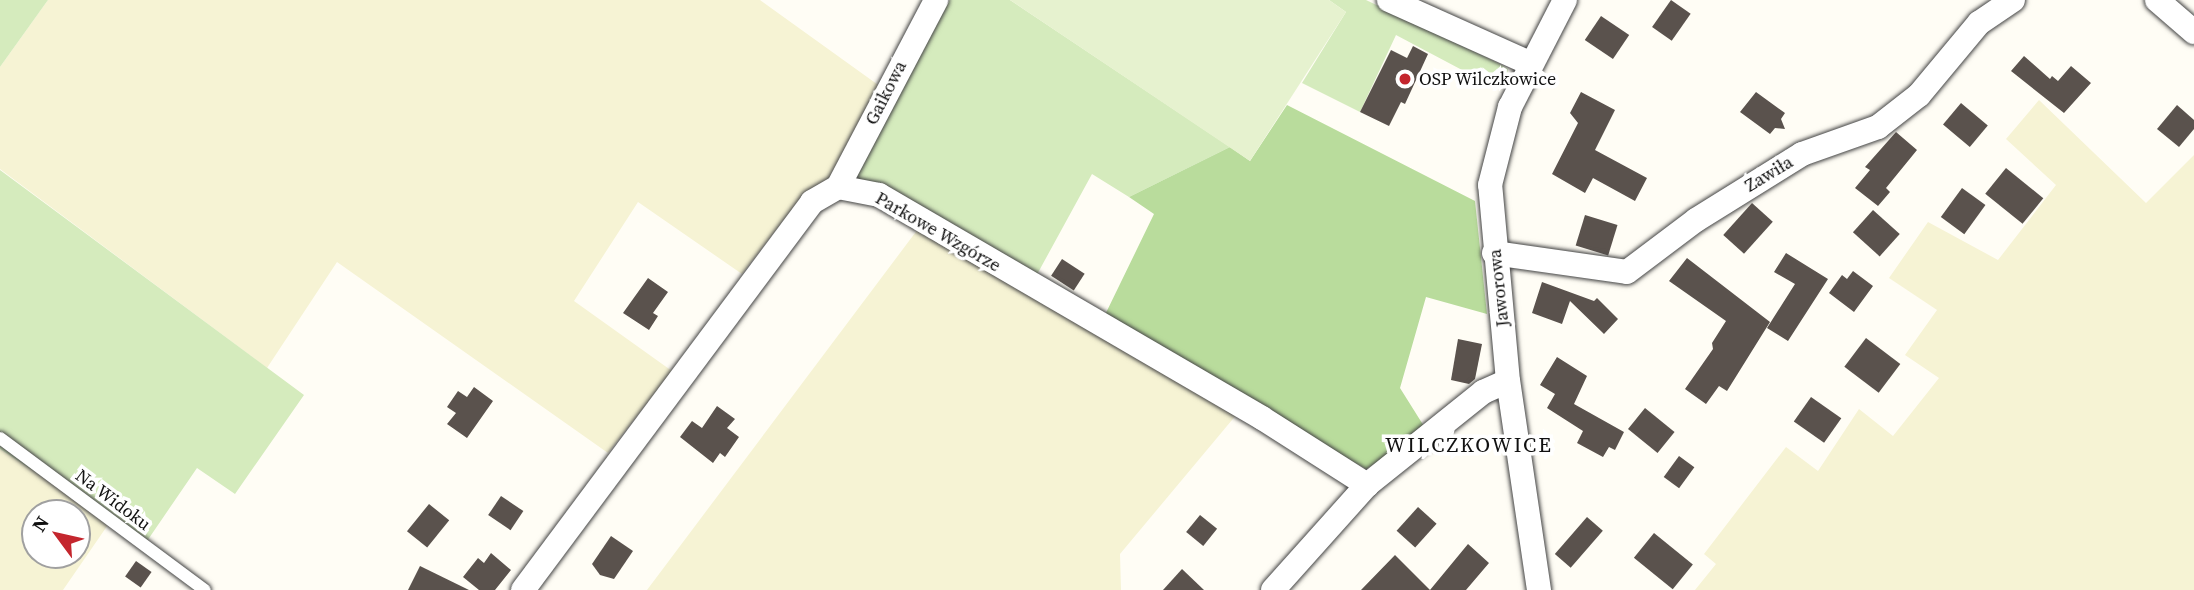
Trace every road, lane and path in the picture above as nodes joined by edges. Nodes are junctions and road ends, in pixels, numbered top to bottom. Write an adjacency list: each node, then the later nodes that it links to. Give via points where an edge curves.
1 (936, 0): 8 (street, Gaikowa)
2 (1389, 0): 7 (street)
3 (1565, 0): 7 (street, Jaworowa)
4 (2013, 0): 9 (street, Zawiła, via 1979,23 1919,95 1878,127 1802,154 1696,220 1627,272)
5 (2157, 0): 6 (street)
6 (2194, 32)
7 (1529, 63): 9 (street, Jaworowa, via 1510,107 1490,185)
8 (838, 187): 12 (street, Parkowe Wzgórze, via 879,195 1262,418); 14 (street, via 812,202)
9 (1494, 253): 10 (street, Jaworowa)
10 (1508, 381): 12 (street, via 1483,392); 16 (street, Jaworowa)
11 (0, 438): 13 (lane, Na Widoku)
12 (1367, 485): 15 (street)
13 (205, 590)
14 (523, 590)
15 (1273, 590)
16 (1539, 590)

